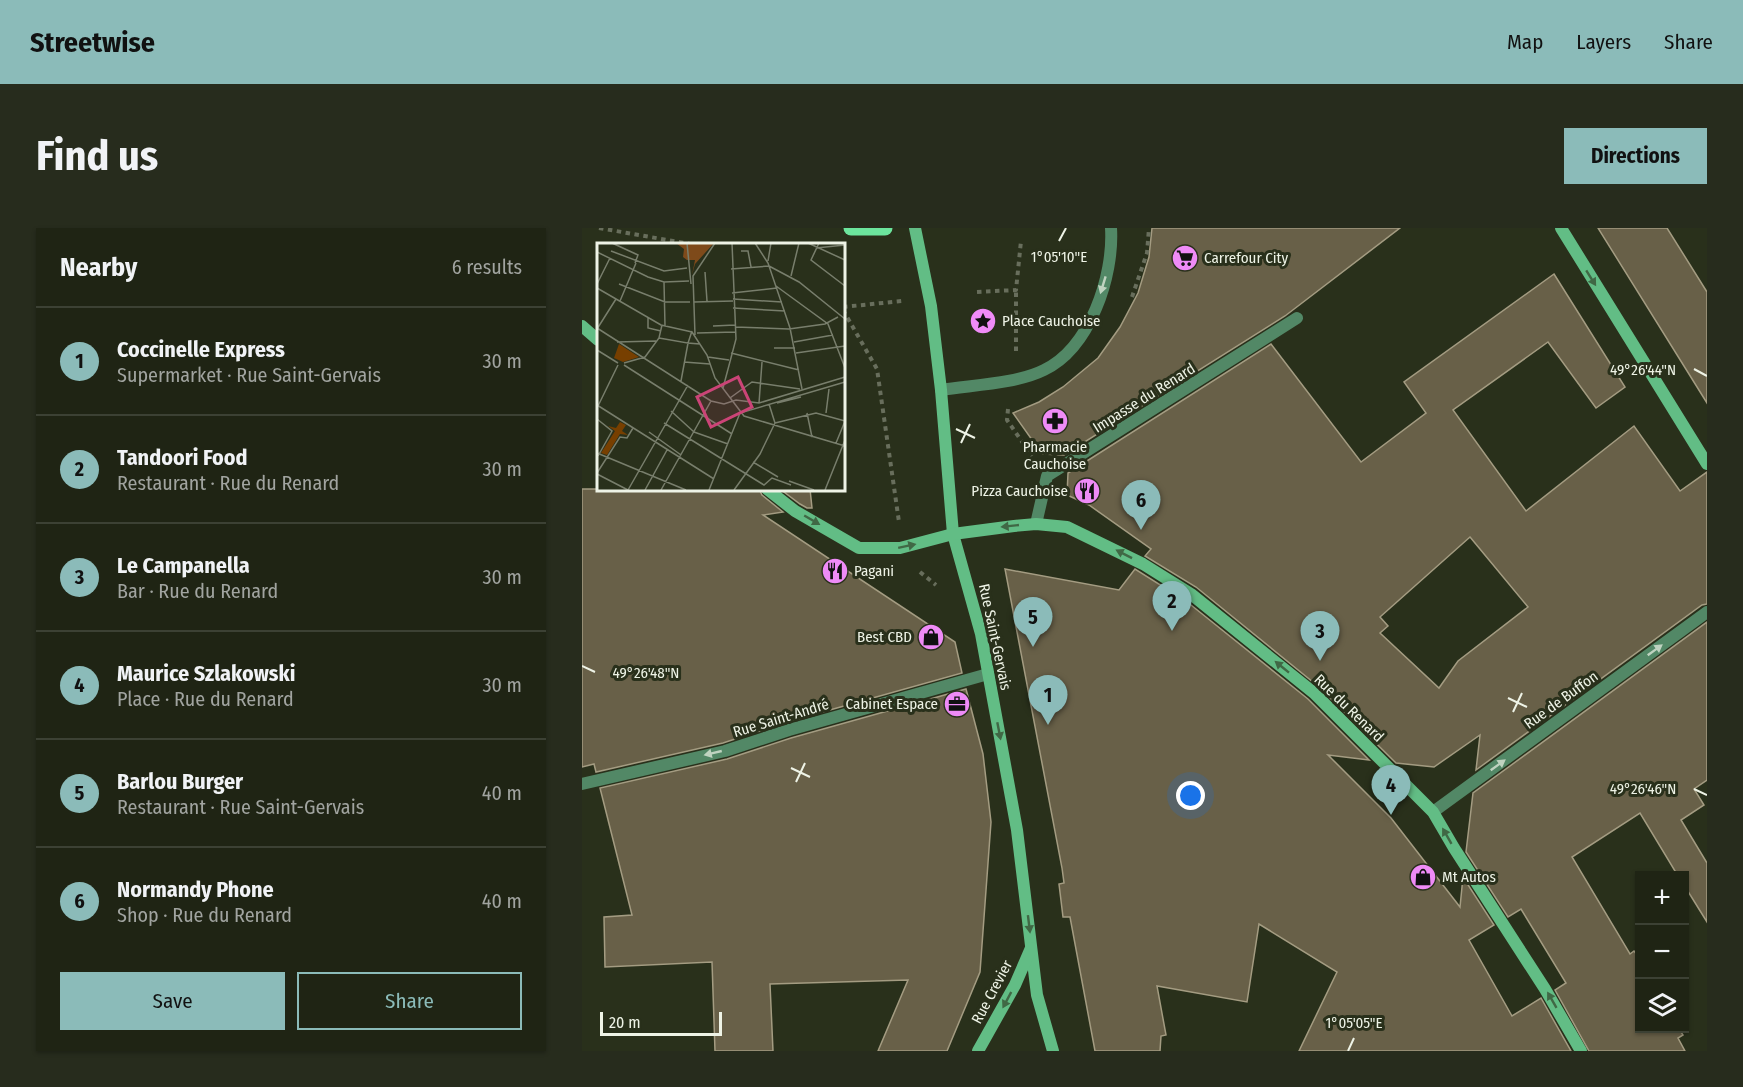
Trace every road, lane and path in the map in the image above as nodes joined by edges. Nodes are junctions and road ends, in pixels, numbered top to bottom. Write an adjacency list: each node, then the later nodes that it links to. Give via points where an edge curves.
1 (599, 228): 8 (path)
2 (851, 228): 3 (main road)
3 (885, 228)
4 (915, 228): 16 (street, Rue Saint-Gervais, via 931,306)
5 (1111, 228): 16 (street, one-way to 16, via 1113,249 1100,297 1090,322 1064,357 1044,370 1013,380)
6 (1561, 228): 17 (street, one-way to 17)
7 (1021, 241): 9 (path, via 1016,290)
8 (684, 243)
9 (977, 292)
10 (902, 301): 11 (path)
11 (844, 308)
12 (844, 310): 21 (path, via 877,369 899,508)
13 (1297, 318): 19 (street, Impasse du Renard, via 1047,476)
14 (582, 326): 15 (street)
15 (597, 339)
16 (941, 390): 20 (street, Rue Saint-Gervais)
17 (1707, 464)
18 (767, 490): 21 (street, Rue du Renard, one-way to 21, via 859,548)
19 (1036, 524): 20 (street, Rue du Renard, one-way to 20); 26 (street, Rue du Renard, one-way to 19, via 1314,693 1191,594 1103,543 1067,527)
20 (953, 534): 21 (street, Rue du Renard, one-way to 20); 24 (street, Rue Saint-Gervais)
21 (900, 548): 22 (path, via 902,556)
22 (936, 585)
23 (1707, 612): 26 (street, Rue de Buffon, one-way to 23)
24 (988, 674): 25 (street, Rue Saint-André, one-way to 25, via 725,751); 27 (street, Rue Saint-Gervais, one-way to 27, via 1017,830)
25 (582, 784)
26 (1433, 812): 30 (street, Rue du Renard, one-way to 26)
27 (1032, 947): 28 (street, Rue Crevier, one-way to 28); 29 (street, Rue Saint-Gervais, via 1037,995)
28 (978, 1051)
29 (1053, 1051)
30 (1581, 1051)

